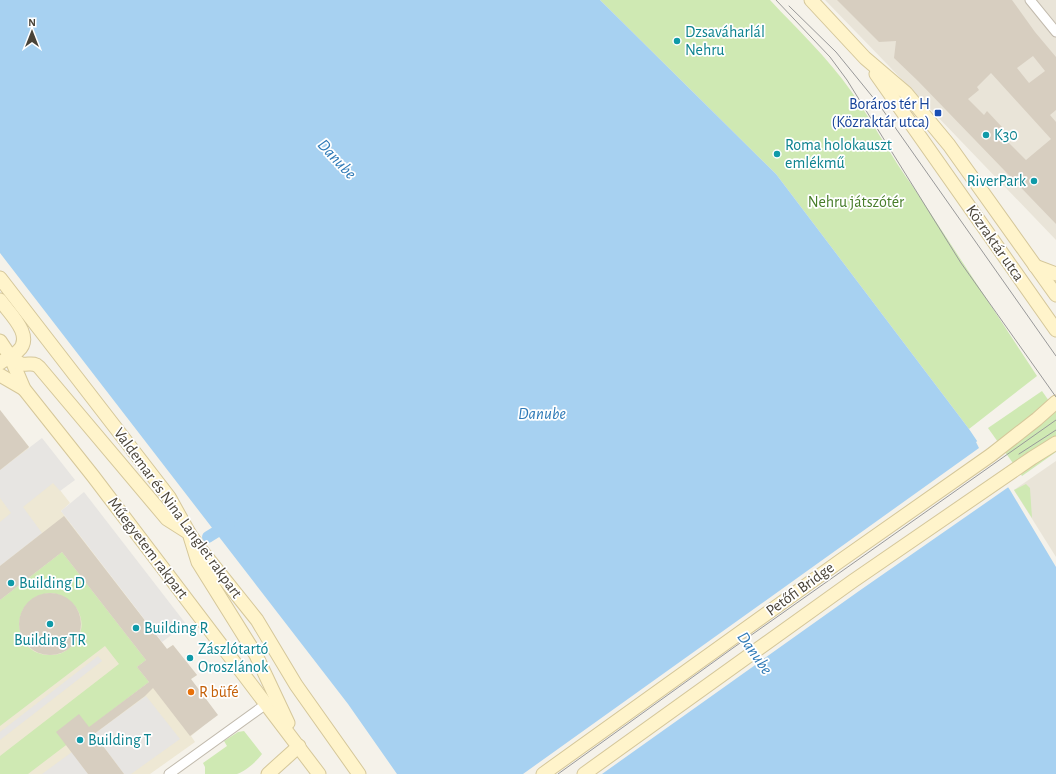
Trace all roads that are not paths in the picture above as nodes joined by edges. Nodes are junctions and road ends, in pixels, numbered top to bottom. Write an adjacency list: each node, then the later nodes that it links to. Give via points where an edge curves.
1 (811, 0): 4 (main road, Közraktár utca)
2 (1030, 0): 3 (street)
3 (1056, 32)
4 (864, 58): 5 (main road, Közraktár utca, via 906,93 930,122); 10 (main road, Közraktár utca)
5 (1036, 266): 6 (main road); 8 (main road, Közraktár utca)
6 (1056, 274)
7 (0, 278): 19 (main road, Valdemar és Nina Langlet rakpart, via 154,477 171,500)
8 (1056, 295)
9 (0, 300): 14 (main road, via 24,335 23,344 18,351)
10 (1039, 307): 11 (main road); 12 (main road, Közraktár utca)
11 (1056, 311)
12 (1056, 330)
13 (0, 341): 14 (main road, Műegyetem rakpart)
14 (5, 360): 16 (main road, Műegyetem rakpart); 19 (main road, via 39,367 167,519)
15 (0, 375): 16 (main road, Műegyetem rakpart)
16 (24, 389): 20 (main road, Műegyetem rakpart, via 98,482)
17 (1056, 402): 26 (main road, Petőfi Bridge, via 991,455)
18 (1056, 443): 27 (main road, Petőfi Bridge, via 853,581)
19 (189, 533): 21 (main road, via 198,562 256,655); 25 (main road, Valdemar és Nina Langlet rakpart, via 257,620 296,685)
20 (266, 704): 21 (main road, Műegyetem rakpart); 22 (street)
21 (299, 746): 23 (main road); 24 (main road)
22 (169, 774)
23 (268, 774)
24 (319, 774)
25 (359, 774)
26 (543, 774)
27 (584, 774)

